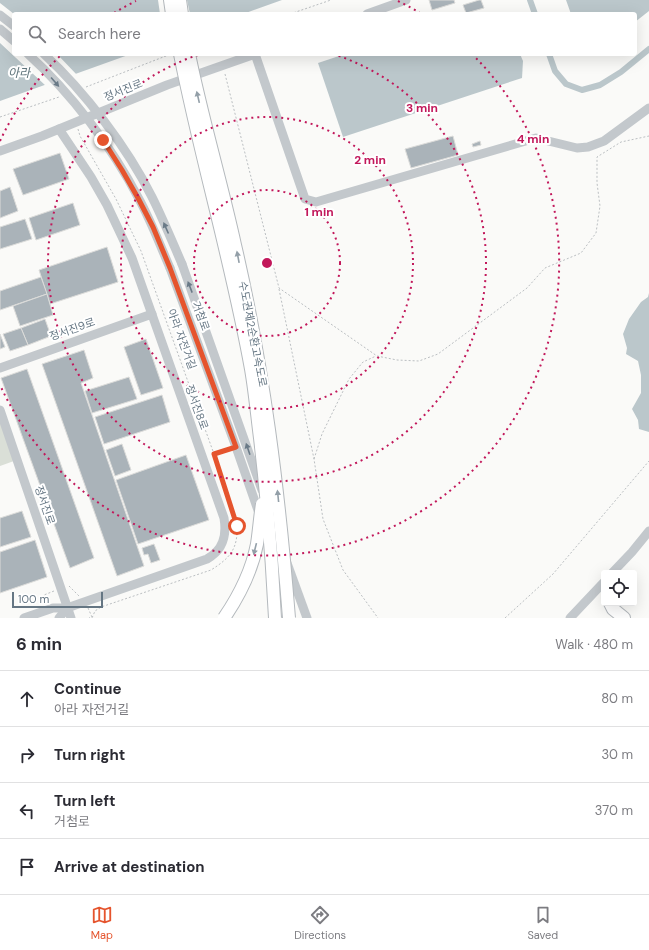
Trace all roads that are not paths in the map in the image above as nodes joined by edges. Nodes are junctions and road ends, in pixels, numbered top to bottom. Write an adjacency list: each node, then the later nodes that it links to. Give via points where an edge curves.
1 (170, 0): 4 (highway)
2 (180, 0): 5 (highway)
3 (406, 0): 6 (street)
4 (172, 12)
5 (182, 12)
6 (373, 12)
7 (0, 15): 8 (street)
8 (12, 24)
9 (0, 29): 10 (street)
10 (12, 39)
11 (30, 56): 35 (street, 거첨로, one-way to 35, bridge, via 71,100 103,140 153,227 236,447)
12 (46, 56): 36 (street, 거첨로, one-way to 12, bridge, via 182,264 151,196 113,134)
13 (180, 56): 23 (highway, 수도권제2순환고속도로, bridge, via 251,370)
14 (189, 56): 34 (highway, 수도권제2순환고속도로, one-way to 14, bridge, via 277,482 260,367 235,245)
15 (249, 56): 18 (street, 정서진로)
16 (256, 56): 17 (street, via 305,199 316,202 536,138 577,148 588,147 604,141)
17 (649, 108)
18 (59, 129): 19 (street, 정서진로); 20 (street, 정서진8로, via 114,218 132,258)
19 (0, 151)
20 (152, 314): 21 (street, 정서진9로); 28 (street, 정서진8로, via 224,518 224,540 218,551 207,559)
21 (0, 368)
22 (0, 410): 28 (street, 정서진로)
23 (265, 483): 32 (highway, one-way to 32, bridge, via 250,569); 33 (highway, 수도권제2순환고속도로, bridge)
24 (649, 531): 25 (street)
25 (615, 570)
26 (601, 585): 37 (street)
27 (612, 606): 38 (highway)
28 (67, 608): 29 (street, via 53,608); 30 (street); 31 (street, 정서진로)
29 (24, 618)
30 (59, 618)
31 (71, 618)
32 (224, 618)
33 (275, 618)
34 (289, 618)
35 (294, 618)
36 (307, 618)
37 (570, 618)
38 (624, 618)

